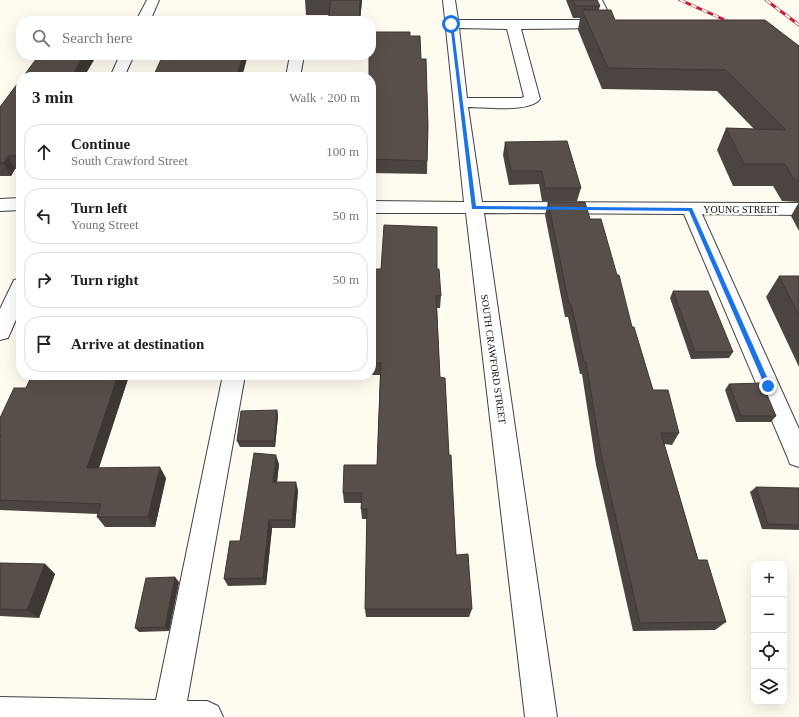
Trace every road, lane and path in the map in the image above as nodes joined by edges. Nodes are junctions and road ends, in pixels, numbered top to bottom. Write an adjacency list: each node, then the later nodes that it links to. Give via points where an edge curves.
1 (152, 0): 4 (street)
2 (449, 0): 5 (street, SOUTH CRAWFORD STREET)
3 (596, 0): 6 (street, via 607,24)
4 (145, 16)
5 (451, 24): 6 (street); 11 (street, SOUTH CRAWFORD STREET)
6 (513, 25): 11 (street, via 532,99 524,103)
7 (125, 60): 9 (street)
8 (296, 60): 10 (street)
9 (119, 72)
10 (293, 72)
11 (460, 102): 15 (street, SOUTH CRAWFORD STREET)
12 (16, 204): 13 (street)
13 (0, 205)
14 (376, 207): 15 (street, YOUNG STREET)
15 (474, 208): 16 (street, YOUNG STREET); 25 (street, SOUTH CRAWFORD STREET)
16 (691, 209): 17 (street, YOUNG STREET); 21 (street)
17 (799, 209)
18 (16, 296): 19 (street)
19 (0, 332)
20 (233, 380): 23 (street)
21 (799, 456)
22 (0, 713): 23 (street)
23 (168, 717): 24 (street)
24 (207, 717)
25 (541, 717)

